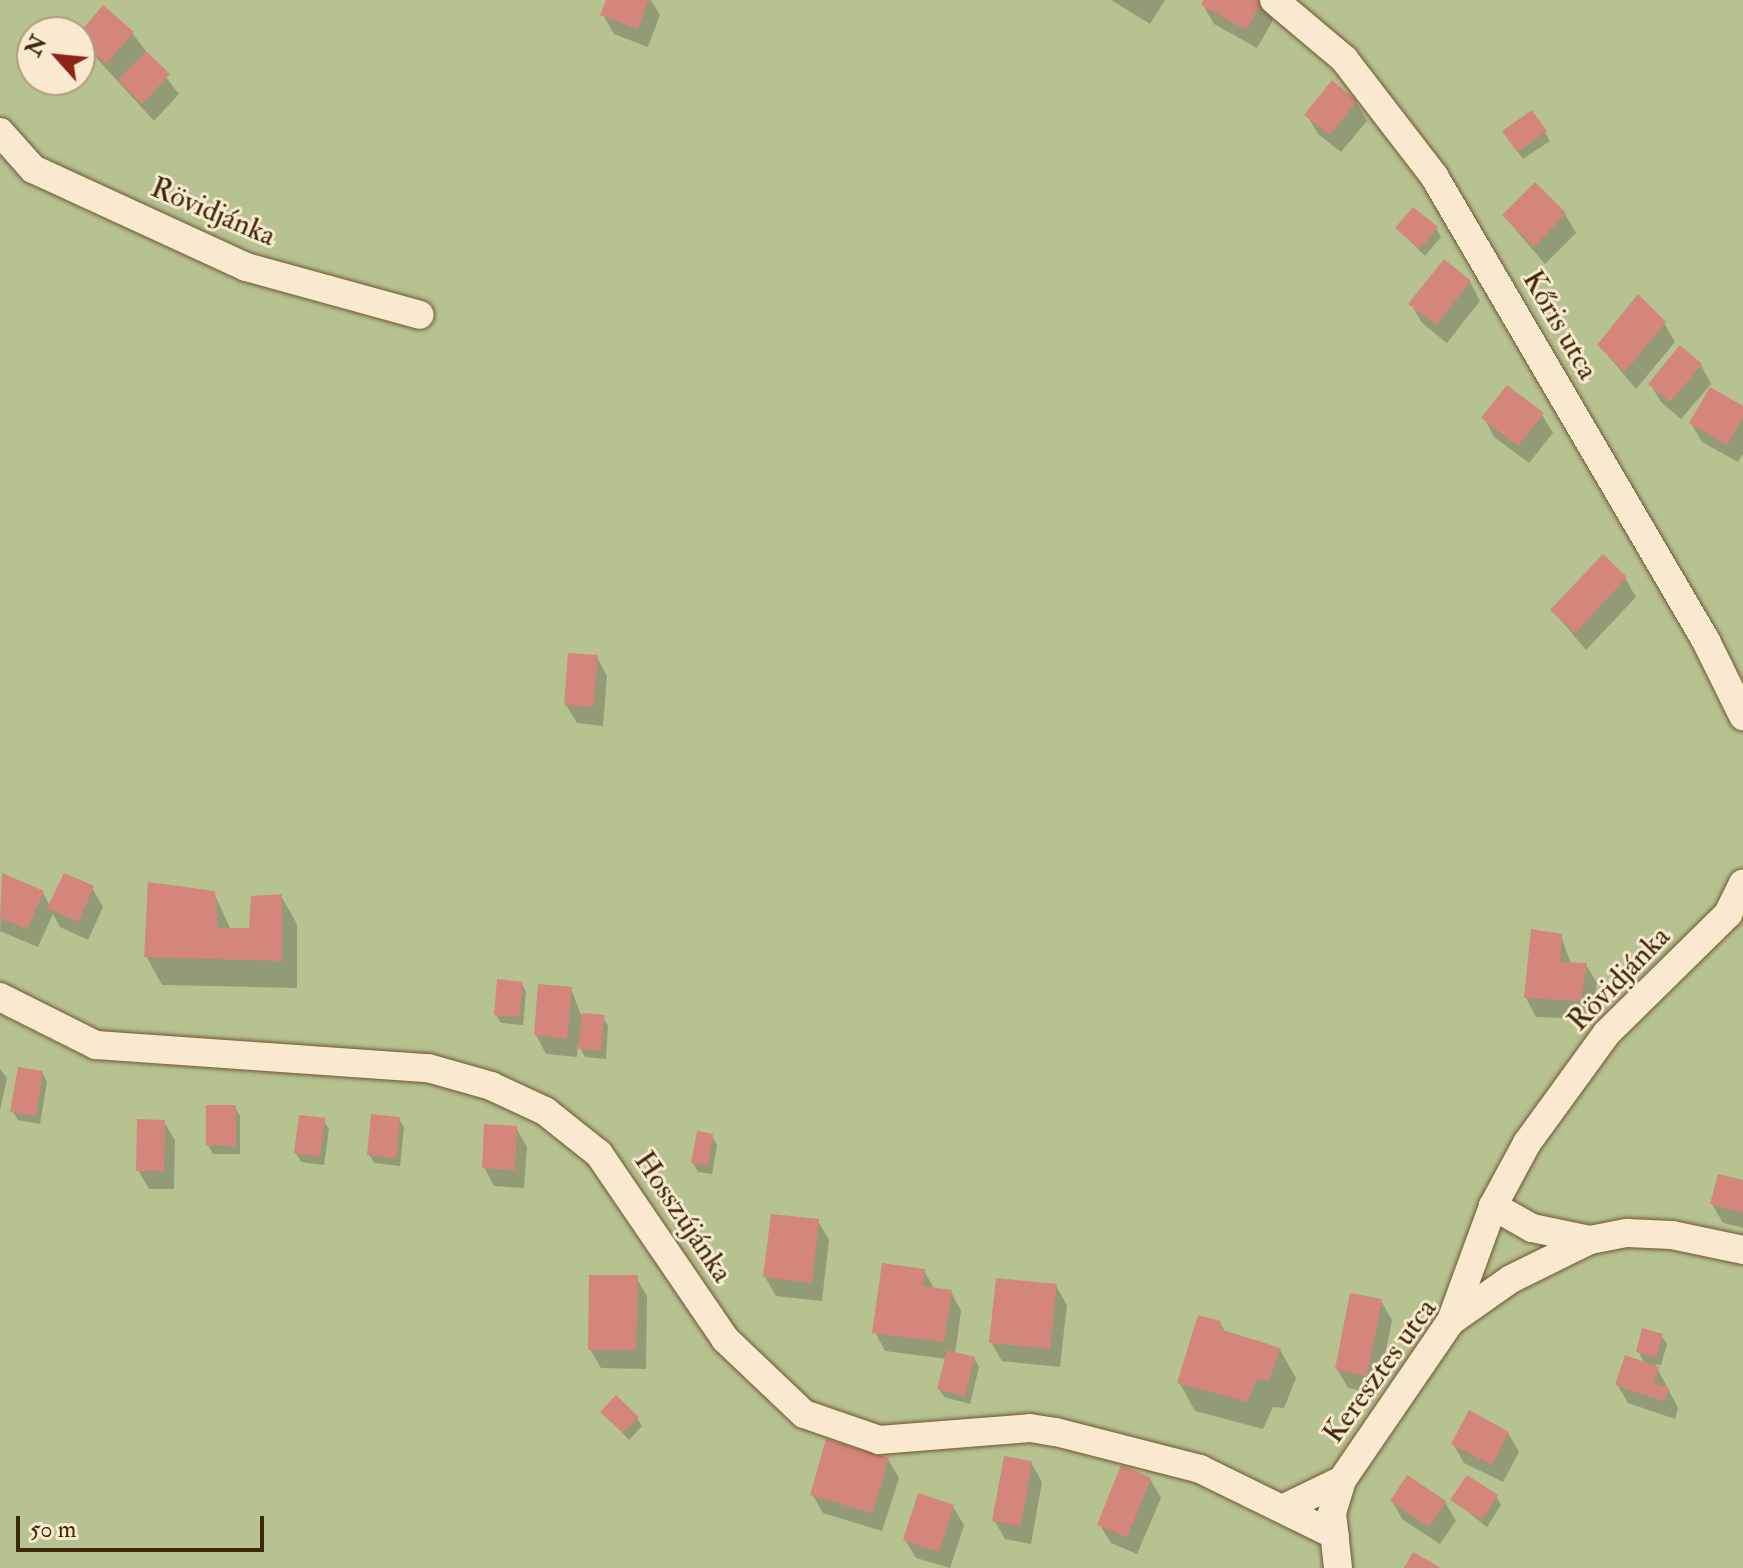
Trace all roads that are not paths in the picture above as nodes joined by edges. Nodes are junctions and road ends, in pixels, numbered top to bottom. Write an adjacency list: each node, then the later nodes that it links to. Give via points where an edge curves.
1 (1274, 0): 4 (street, Kőris utca, via 1344,59 1434,176 1706,641)
2 (0, 132): 3 (street, Rövidjánka, via 33,169 246,267)
3 (420, 315)
4 (1743, 716)
5 (1743, 883): 7 (street, Rövidjánka, via 1728,914 1607,1033 1527,1143)
6 (0, 997): 12 (street, Hosszújánka, via 96,1045 428,1068 491,1086 545,1111 599,1154 725,1339 804,1414 879,1440 1030,1428 1056,1432 1200,1469)
7 (1493, 1206): 8 (street, via 1532,1228); 10 (street, Rövidjánka)
8 (1590, 1240): 9 (street, Keresztes utca, via 1627,1233 1672,1235); 10 (street, Keresztes utca, via 1511,1279)
9 (1743, 1250)
10 (1451, 1321): 11 (street, Keresztes utca)
11 (1342, 1480): 12 (street, Keresztes utca); 13 (street, Keresztes utca, via 1332,1513)
12 (1286, 1507): 13 (street)
13 (1335, 1535): 14 (street, Keresztes utca)
14 (1338, 1568)

